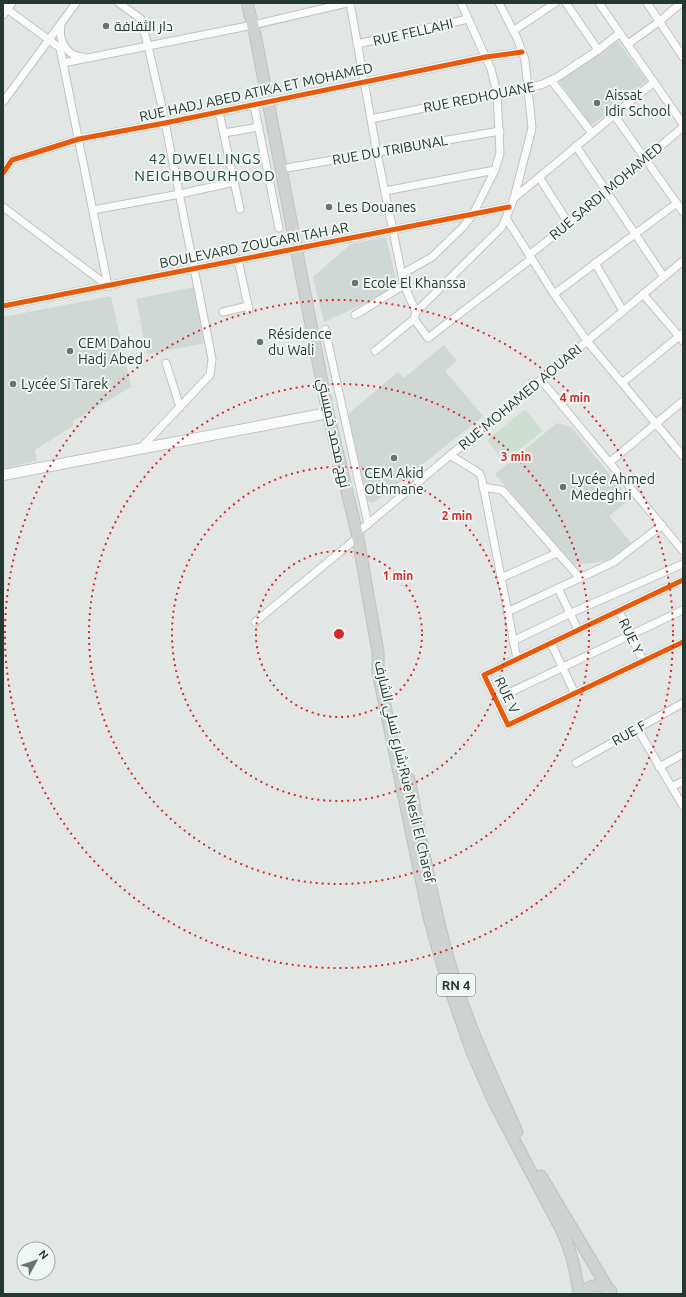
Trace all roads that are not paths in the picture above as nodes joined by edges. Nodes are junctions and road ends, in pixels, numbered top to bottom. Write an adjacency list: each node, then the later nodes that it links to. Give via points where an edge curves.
1 (12, 3): 13 (street)
2 (76, 3): 16 (street)
3 (119, 3): 23 (street, via 141,19)
4 (247, 3): 17 (main road, نهج محمد خميستي / RN 4)
5 (348, 3): 17 (street); 21 (street)
6 (461, 3): 14 (street)
7 (498, 3): 18 (street)
8 (555, 3): 18 (street)
9 (566, 3): 24 (street)
10 (599, 3): 19 (street)
11 (647, 3): 15 (street)
12 (681, 3): 15 (street)
13 (4, 10): 20 (street)
14 (468, 19): 21 (street, RUE FELLAHI); 27 (street)
15 (660, 21): 22 (street); 28 (street)
16 (62, 22): 20 (street); 26 (street, via 60,36 65,48 72,54)
17 (253, 25): 23 (street); 36 (main road, نهج محمد خميستي / RN 4)
18 (513, 31): 25 (street)
19 (620, 33): 22 (street); 24 (street, RUE REDHOUANE)
20 (49, 40): 29 (street, via 60,48); 35 (street)
21 (357, 44): 31 (street)
22 (628, 44): 32 (street)
23 (148, 46): 26 (street); 41 (street)
24 (598, 50): 30 (street, RUE REDHOUANE)
25 (522, 52): 27 (street, RUE HADJ ABED ATIKA ET MOHAMED); 33 (street)
26 (89, 57): 29 (street)
27 (486, 57): 31 (street, RUE HADJ ABED ATIKA ET MOHAMED); 34 (street)
28 (683, 57)
29 (63, 63): 47 (street)
30 (551, 80): 33 (street, RUE REDHOUANE); 46 (street)
31 (364, 82): 36 (street, RUE HADJ ABED ATIKA ET MOHAMED); 40 (street)
32 (654, 82): 39 (street); 42 (street)
33 (528, 88): 34 (street, RUE REDHOUANE); 59 (street, via 532,128)
34 (497, 93): 40 (street, RUE REDHOUANE); 44 (street)
35 (3, 102)
36 (268, 102): 37 (street, RUE HADJ ABED ATIKA ET MOHAMED); 51 (main road, نهج محمد خميستي / RN 4)
37 (254, 105): 38 (street, RUE HADJ ABED ATIKA ET MOHAMED); 43 (street)
38 (219, 112): 41 (street, RUE HADJ ABED ATIKA ET MOHAMED); 45 (street)
39 (614, 115): 46 (street); 50 (street)
40 (371, 119): 49 (street)
41 (166, 123): 47 (street, RUE HADJ ABED ATIKA ET MOHAMED); 58 (street)
42 (683, 126): 50 (street, RUE SARDI MOHAMED)
43 (259, 127): 45 (street); 69 (street)
44 (500, 131): 49 (street, RUE DU TRIBUNAL); 52 (street, via 500,153)
45 (224, 133): 55 (street)
46 (592, 133): 48 (street)
47 (79, 139): 53 (street, RUE HADJ ABED ATIKA ET MOHAMED, via 12,160); 64 (street)
48 (576, 146): 54 (street); 57 (street)
49 (377, 153): 51 (street, RUE DU TRIBUNAL); 56 (street)
50 (646, 159): 57 (street, RUE SARDI MOHAMED); 60 (street)
51 (281, 169): 72 (main road, نهج محمد خميستي / RN 4)
52 (495, 170): 56 (street); 66 (street)
53 (3, 173)
54 (539, 177): 59 (street); 68 (street)
55 (234, 182): 58 (street); 63 (street)
56 (385, 191): 70 (street)
57 (607, 192): 68 (street, RUE SARDI MOHAMED); 71 (street)
58 (180, 194): 64 (street); 77 (street)
59 (514, 198): 62 (street)
60 (677, 203): 65 (street); 71 (street)
61 (3, 207): 81 (street)
62 (509, 207): 66 (street, BOULEVARD ZOUGARI TAH AR); 67 (street)
63 (240, 209)
64 (93, 210): 81 (street)
65 (683, 212)
66 (473, 214): 70 (street, BOULEVARD ZOUGARI TAH AR); 78 (street, via 463,228 432,257)
67 (506, 218): 73 (street); 89 (street, via 502,227)
68 (569, 224): 73 (street, RUE SARDI MOHAMED)
69 (279, 228)
70 (393, 230): 72 (street, BOULEVARD ZOUGARI TAH AR); 78 (street)
71 (635, 233): 76 (street); 79 (street)
72 (297, 249): 74 (street, BOULEVARD ZOUGARI TAH AR); 99 (main road, نهج محمد خميستي / RN 4)
73 (530, 257): 82 (street); 89 (street, RUE SARDI MOHAMED, via 428,338)
74 (238, 260): 77 (street, BOULEVARD ZOUGARI TAH AR); 87 (street, via 248,308)
75 (683, 261): 79 (street, RUE MOHAMED AOUARI)
76 (595, 263): 82 (street); 86 (street)
77 (194, 269): 81 (street, BOULEVARD ZOUGARI TAH AR); 98 (street, via 212,359 210,375)
78 (402, 274): 80 (street)
79 (664, 276): 83 (street, RUE MOHAMED AOUARI)
80 (404, 285): 88 (street); 89 (street)
81 (108, 286): 85 (street, BOULEVARD ZOUGARI TAH AR)
82 (554, 294): 92 (street)
83 (643, 294): 86 (street, RUE MOHAMED AOUARI); 91 (street)
84 (3, 300): 85 (street)
85 (7, 306)
86 (623, 311): 92 (street, RUE MOHAMED AOUARI)
87 (223, 312)
88 (355, 315)
89 (415, 316): 93 (street)
90 (325, 329): 107 (street)
91 (682, 337): 96 (street)
92 (587, 341): 95 (street, RUE MOHAMED AOUARI); 96 (street)
93 (375, 351)
94 (166, 364): 98 (street)
95 (541, 380): 102 (street, RUE MOHAMED AOUARI); 104 (street)
96 (622, 383): 100 (street)
97 (683, 401): 100 (street)
98 (180, 407): 101 (street)
99 (328, 413): 101 (street); 109 (main road, نهج محمد خميستي / RN 4)
100 (656, 424): 103 (street); 104 (street)
101 (138, 450): 105 (street)
102 (450, 456): 106 (street, via 476,470 480,474); 107 (street, RUE MOHAMED AOUARI)
103 (683, 456)
104 (610, 462): 108 (street)
105 (3, 475)
106 (483, 487): 111 (street, via 504,492); 114 (street)
107 (368, 524): 109 (street, RUE MOHAMED AOUARI)
108 (662, 525): 110 (street); 113 (street, via 614,562)
109 (357, 536): 121 (street, RUE MOHAMED AOUARI); 127 (main road, نهج محمد خميستي / RN 4)
110 (683, 551)
111 (557, 553): 113 (street); 114 (street)
112 (683, 564): 120 (street)
113 (579, 577): 116 (street)
114 (501, 578): 119 (street)
115 (683, 580): 118 (street)
116 (558, 588): 119 (street); 120 (street)
117 (683, 610): 123 (street)
118 (619, 611): 122 (street); 123 (street, RUE Y)
119 (507, 612): 124 (street)
120 (571, 613): 122 (street); 124 (street)
121 (255, 622)
122 (578, 630): 126 (street)
123 (630, 635): 129 (street, RUE Y); 130 (street)
124 (513, 641): 128 (street)
125 (683, 642): 129 (street)
126 (551, 643): 128 (street); 130 (street)
127 (378, 652): 141 (main road, شارع نسلي الشارف;Rue Nesli El Charef / RN 4, via 378,672 429,917 441,960 472,1052 494,1102 562,1231); 142 (main road, شارع نسلي الشارف;Rue Nesli El Charef / RN 4, via 385,671 432,891 455,981 475,1036 523,1145)
128 (517, 659): 132 (street, RUE V, via 484,675)
129 (643, 661): 131 (street)
130 (563, 667): 131 (street); 132 (street)
131 (575, 694): 132 (street, RUE V, via 508,725)
132 (496, 699)
133 (683, 703): 134 (street, RUE F)
134 (637, 728): 136 (street, RUE F); 137 (street)
135 (683, 754): 137 (street)
136 (576, 763)
137 (659, 767): 139 (street)
138 (683, 781): 139 (street)
139 (672, 787): 140 (street)
140 (683, 806)
141 (576, 1269): 143 (main road); 144 (main road, شارع نسلي الشارف;Rue Nesli El Charef / RN 4)
142 (611, 1292): 144 (main road, via 593,1286)
143 (574, 1294)
144 (580, 1294)

